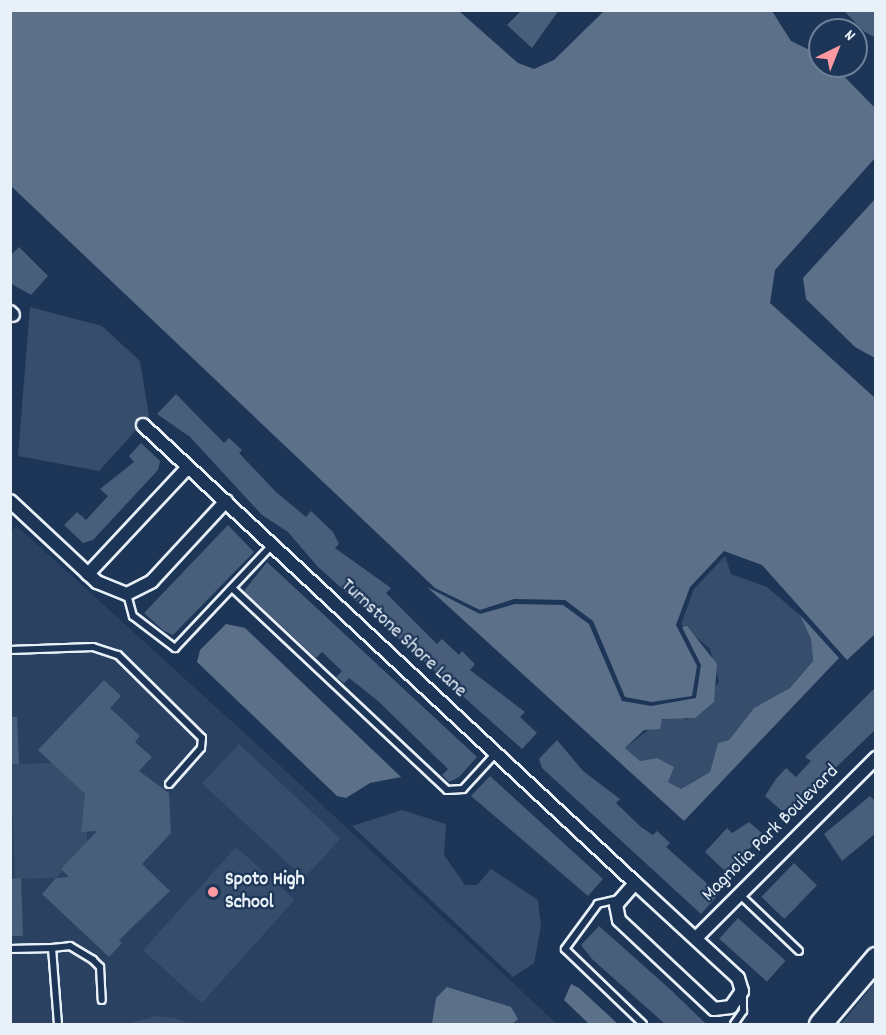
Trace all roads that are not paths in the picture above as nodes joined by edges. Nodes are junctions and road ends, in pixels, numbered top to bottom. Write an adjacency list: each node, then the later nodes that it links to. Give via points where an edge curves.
1 (143, 425): 2 (street, Turnstone Shore Lane)
2 (188, 467): 4 (street, Turnstone Shore Lane); 6 (street)
3 (10, 501): 6 (street)
4 (226, 501): 5 (street, Turnstone Shore Lane); 8 (street, via 152,581)
5 (272, 545): 7 (lane); 10 (street, Turnstone Shore Lane)
6 (88, 574): 8 (street)
7 (232, 588): 8 (lane, via 172,648 133,616); 10 (lane, via 447,790 463,789)
8 (127, 594)
9 (10, 650): 12 (lane, via 93,647 118,656 202,738 201,748)
10 (496, 753): 13 (street, Turnstone Shore Lane)
11 (876, 758): 14 (street, Magnolia Park Boulevard)
12 (169, 784)
13 (635, 882): 15 (street); 16 (street, Turnstone Shore Lane)
14 (738, 893): 16 (street, Magnolia Park Boulevard); 19 (lane)
15 (620, 899): 21 (street, via 615,909 619,920 714,1009 730,1008); 24 (lane, via 598,904 565,949)
16 (696, 938): 21 (street, Turnstone Shore Lane, via 738,978)
17 (52, 948): 18 (lane); 22 (lane, via 70,946 100,967); 23 (lane)
18 (10, 950)
19 (799, 951)
20 (876, 958): 26 (highway)
21 (742, 992): 25 (lane, via 743,1011)
22 (102, 1000)
23 (58, 1024)
24 (643, 1024)
25 (734, 1024)
26 (820, 1024)

